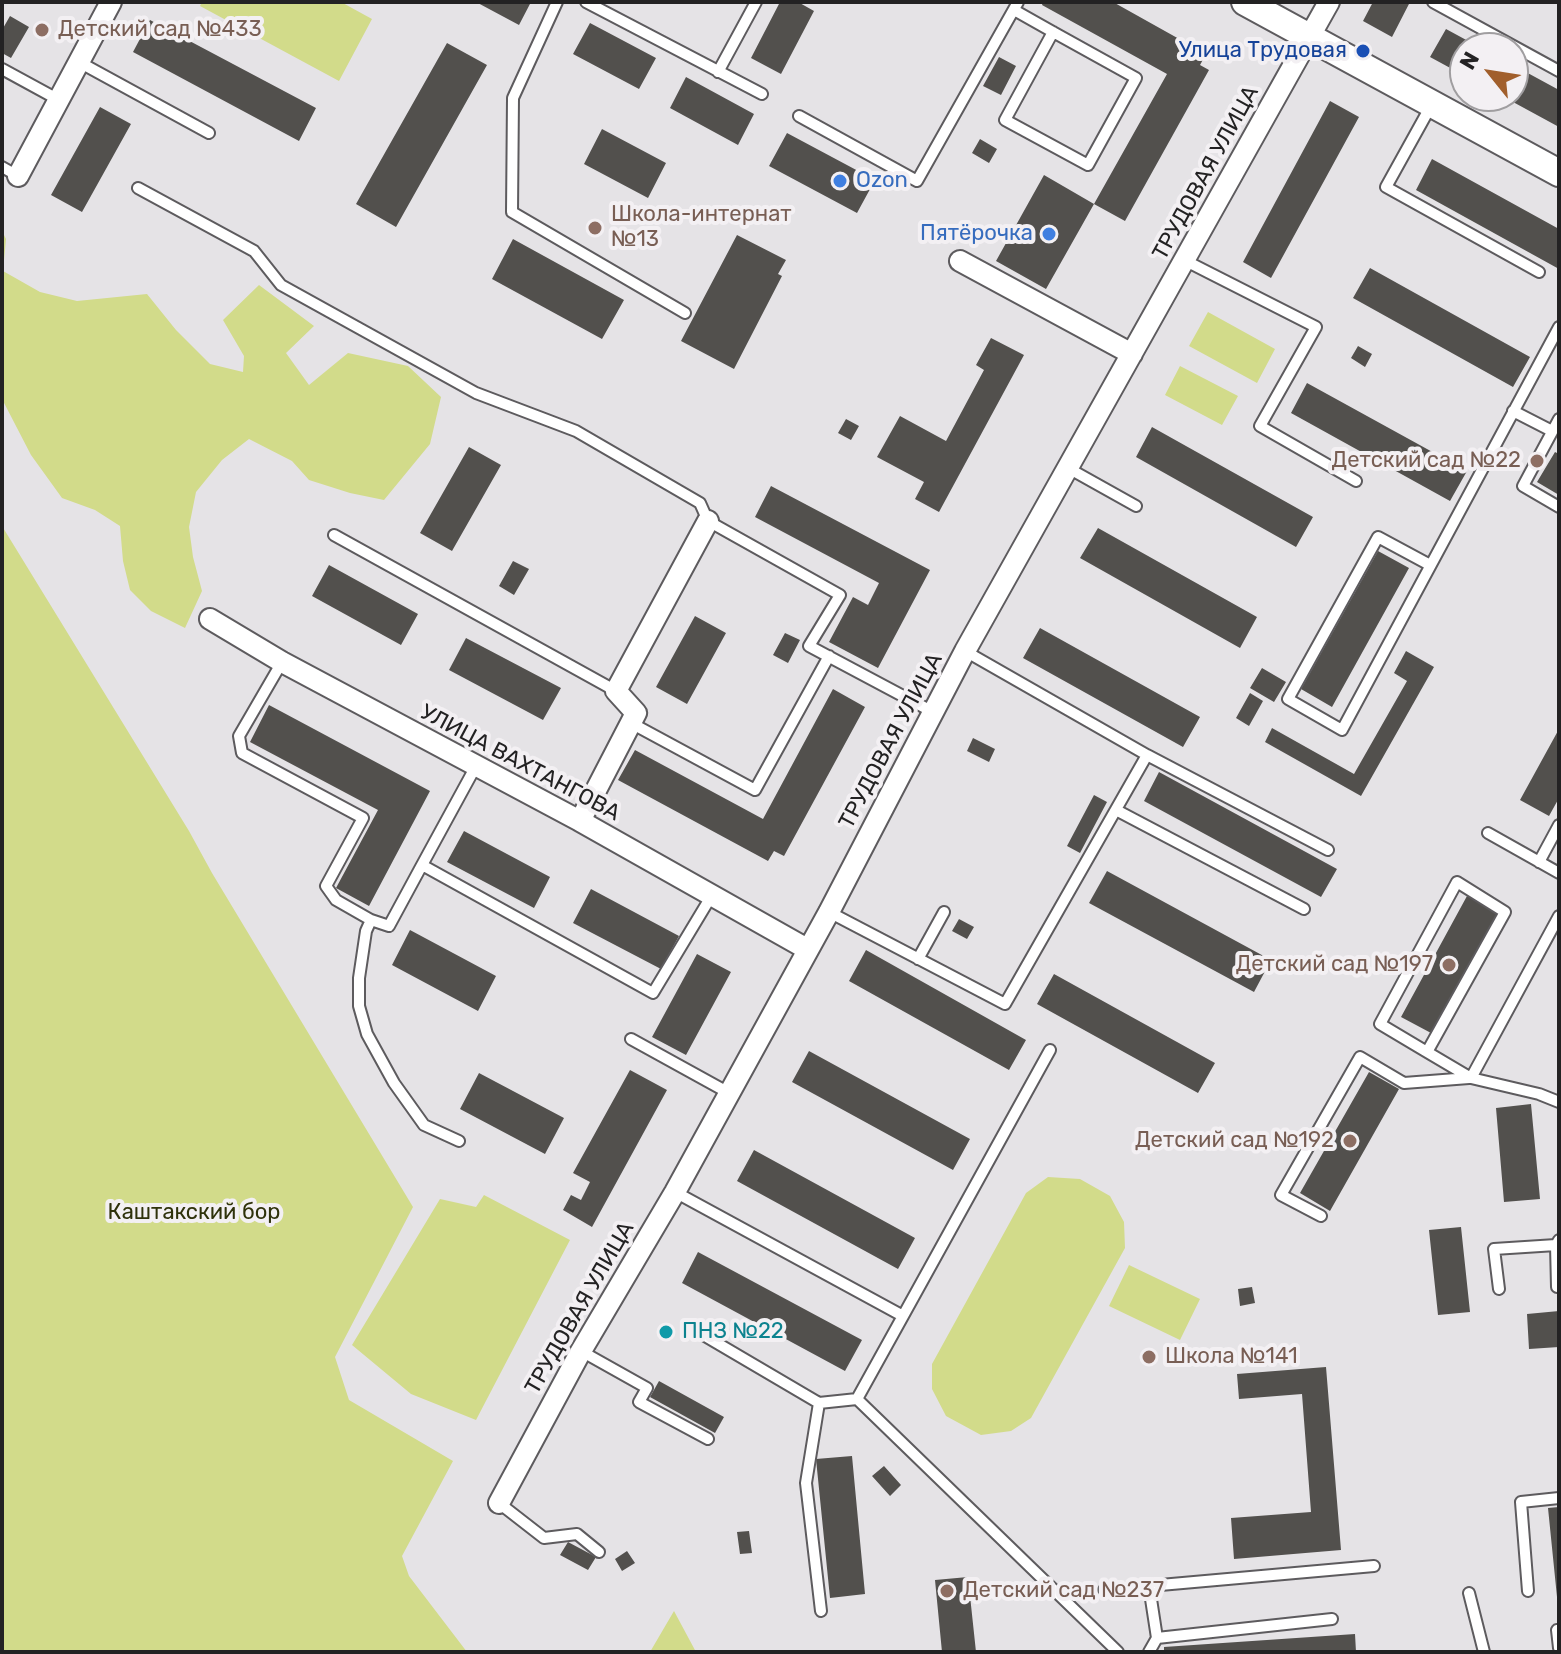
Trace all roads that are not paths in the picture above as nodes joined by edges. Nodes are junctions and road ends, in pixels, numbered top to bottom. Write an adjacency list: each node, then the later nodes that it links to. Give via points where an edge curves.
1 (111, 2): 11 (street)
2 (557, 2): 26 (lane, via 513,98 512,212)
3 (586, 2): 14 (lane)
4 (756, 2): 14 (lane)
5 (1245, 2): 10 (street)
6 (1329, 2): 10 (street, ТРУДОВАЯ УЛИЦА)
7 (1433, 2): 13 (lane)
8 (1016, 6): 9 (lane); 18 (lane, via 917,181)
9 (1053, 32): 9 (lane, via 1136,78 1088,165 1005,120)
10 (1309, 37): 17 (street); 23 (street, ТРУДОВАЯ УЛИЦА)
11 (79, 62): 16 (street); 19 (lane)
12 (2, 69): 16 (lane)
13 (1559, 71)
14 (718, 72): 15 (lane)
15 (762, 94)
16 (59, 100): 20 (street)
17 (1432, 104): 21 (street); 25 (lane, via 1386,187)
18 (799, 116)
19 (209, 133)
20 (10, 171)
21 (1559, 173)
22 (138, 188): 36 (lane, via 254,251 281,285 476,393 576,431 700,503)
23 (1184, 260): 28 (street, ТРУДОВАЯ УЛИЦА); 33 (lane, via 1316,327 1260,426)
24 (960, 261): 28 (street)
25 (1539, 272)
26 (685, 313)
27 (1559, 327): 29 (lane)
28 (1132, 354): 32 (street, ТРУДОВАЯ УЛИЦА)
29 (1513, 411): 31 (lane); 38 (lane)
30 (1559, 419): 31 (lane)
31 (1552, 431): 35 (lane, via 1523,486)
32 (1068, 468): 34 (lane); 40 (street, ТРУДОВАЯ УЛИЦА)
33 (1356, 481)
34 (1136, 506)
35 (1559, 507)
36 (708, 521): 41 (lane, via 840,595 809,646); 43 (street)
37 (334, 535): 43 (lane)
38 (1430, 565): 38 (lane, via 1342,730 1288,699 1378,537)
39 (210, 619): 42 (street, УЛИЦА ВАХТАНГОВА)
40 (965, 651): 44 (street, ТРУДОВАЯ УЛИЦА); 46 (lane)
41 (829, 656): 44 (lane); 45 (lane, via 755,790)
42 (282, 662): 47 (street, УЛИЦА ВАХТАНГОВА); 61 (lane, via 239,736 242,753 363,818 326,886 336,900)
43 (616, 691): 45 (street, via 636,713)
44 (933, 712): 58 (street, ТРУДОВАЯ УЛИЦА)
45 (631, 723): 49 (street)
46 (1147, 755): 48 (lane); 52 (lane)
47 (476, 766): 49 (street, УЛИЦА ВАХТАНГОВА); 54 (lane)
48 (1116, 810): 57 (lane); 63 (lane, via 1005,1004)
49 (580, 821): 56 (street, УЛИЦА ВАХТАНГОВА)
50 (1559, 825): 53 (lane)
51 (1488, 833): 53 (lane)
52 (1328, 850)
53 (1539, 862): 55 (lane)
54 (422, 865): 56 (lane, via 653,993); 61 (lane, via 389,926)
55 (1559, 873)
56 (712, 895): 62 (street, УЛИЦА ВАХТАНГОВА)
57 (1304, 909)
58 (829, 912): 62 (street, ТРУДОВАЯ УЛИЦА); 63 (lane)
59 (944, 912): 63 (lane)
60 (1559, 916): 67 (lane)
61 (371, 920): 70 (lane, via 359,978 367,1034 424,1125)
62 (807, 949): 68 (street, ТРУДОВАЯ УЛИЦА)
63 (918, 959)
64 (631, 1039): 68 (lane)
65 (1050, 1050): 76 (lane)
66 (1427, 1052): 66 (lane, via 1380,1024 1457,882 1505,912); 67 (lane)
67 (1471, 1078): 69 (lane); 72 (lane, via 1404,1083 1360,1057 1281,1195)
68 (729, 1093): 71 (street, ТРУДОВАЯ УЛИЦА)
69 (1559, 1102)
70 (459, 1141)
71 (675, 1192): 76 (lane); 78 (street, ТРУДОВАЯ УЛИЦА)
72 (1321, 1216)
73 (1558, 1242): 74 (lane); 75 (lane, via 1494,1249)
74 (1557, 1287)
75 (1499, 1289)
76 (903, 1316): 79 (lane)
77 (688, 1326): 80 (lane)
78 (581, 1351): 81 (lane, via 647,1388 639,1402); 83 (street, ТРУДОВАЯ УЛИЦА)
79 (857, 1399): 80 (lane); 95 (lane)
80 (819, 1403): 90 (lane, via 806,1483)
81 (708, 1439)
82 (1559, 1498): 88 (lane, via 1521,1502)
83 (499, 1503): 84 (lane, via 544,1538 577,1534)
84 (599, 1552)
85 (1374, 1566): 86 (lane)
86 (1149, 1586): 87 (lane); 93 (lane)
87 (1104, 1590)
88 (1528, 1591)
89 (1469, 1593): 97 (lane)
90 (821, 1611)
91 (1332, 1619): 93 (lane)
92 (1557, 1630): 94 (lane)
93 (1157, 1638): 96 (lane)
94 (1559, 1648)
95 (1118, 1652)
96 (1149, 1652)
97 (1484, 1652)

